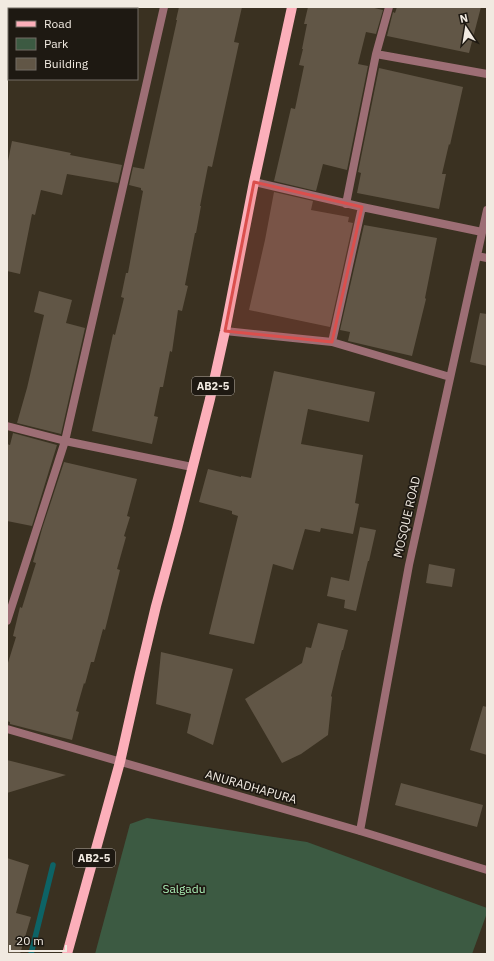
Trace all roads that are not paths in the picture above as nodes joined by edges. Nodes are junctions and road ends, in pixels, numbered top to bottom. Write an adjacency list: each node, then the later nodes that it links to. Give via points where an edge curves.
1 (164, 7): 17 (street)
2 (292, 7): 6 (main road, AB2-5)
3 (389, 7): 4 (street)
4 (376, 54): 5 (street); 7 (street)
5 (487, 74)
6 (254, 182): 7 (street); 13 (main road, AB2-5)
7 (346, 204): 8 (street)
8 (362, 207): 10 (street); 14 (street)
9 (487, 210): 10 (street, MOSQUE ROAD)
10 (482, 232): 11 (street, MOSQUE ROAD)
11 (477, 256): 12 (street); 15 (street, MOSQUE ROAD)
12 (487, 258)
13 (225, 331): 14 (street); 18 (main road, AB2-5)
14 (332, 342): 15 (street)
15 (450, 377): 22 (street, MOSQUE ROAD, via 408,565)
16 (7, 426): 17 (street)
17 (65, 441): 18 (street); 19 (street)
18 (192, 467): 21 (main road, AB2-5, via 156,606)
19 (7, 621)
20 (7, 729): 21 (street, ANURADHAPURA)
21 (120, 762): 22 (street, ANURADHAPURA); 24 (main road, AB2-5)
22 (360, 831): 23 (street, ANURADHAPURA)
23 (487, 870)
24 (67, 954)

